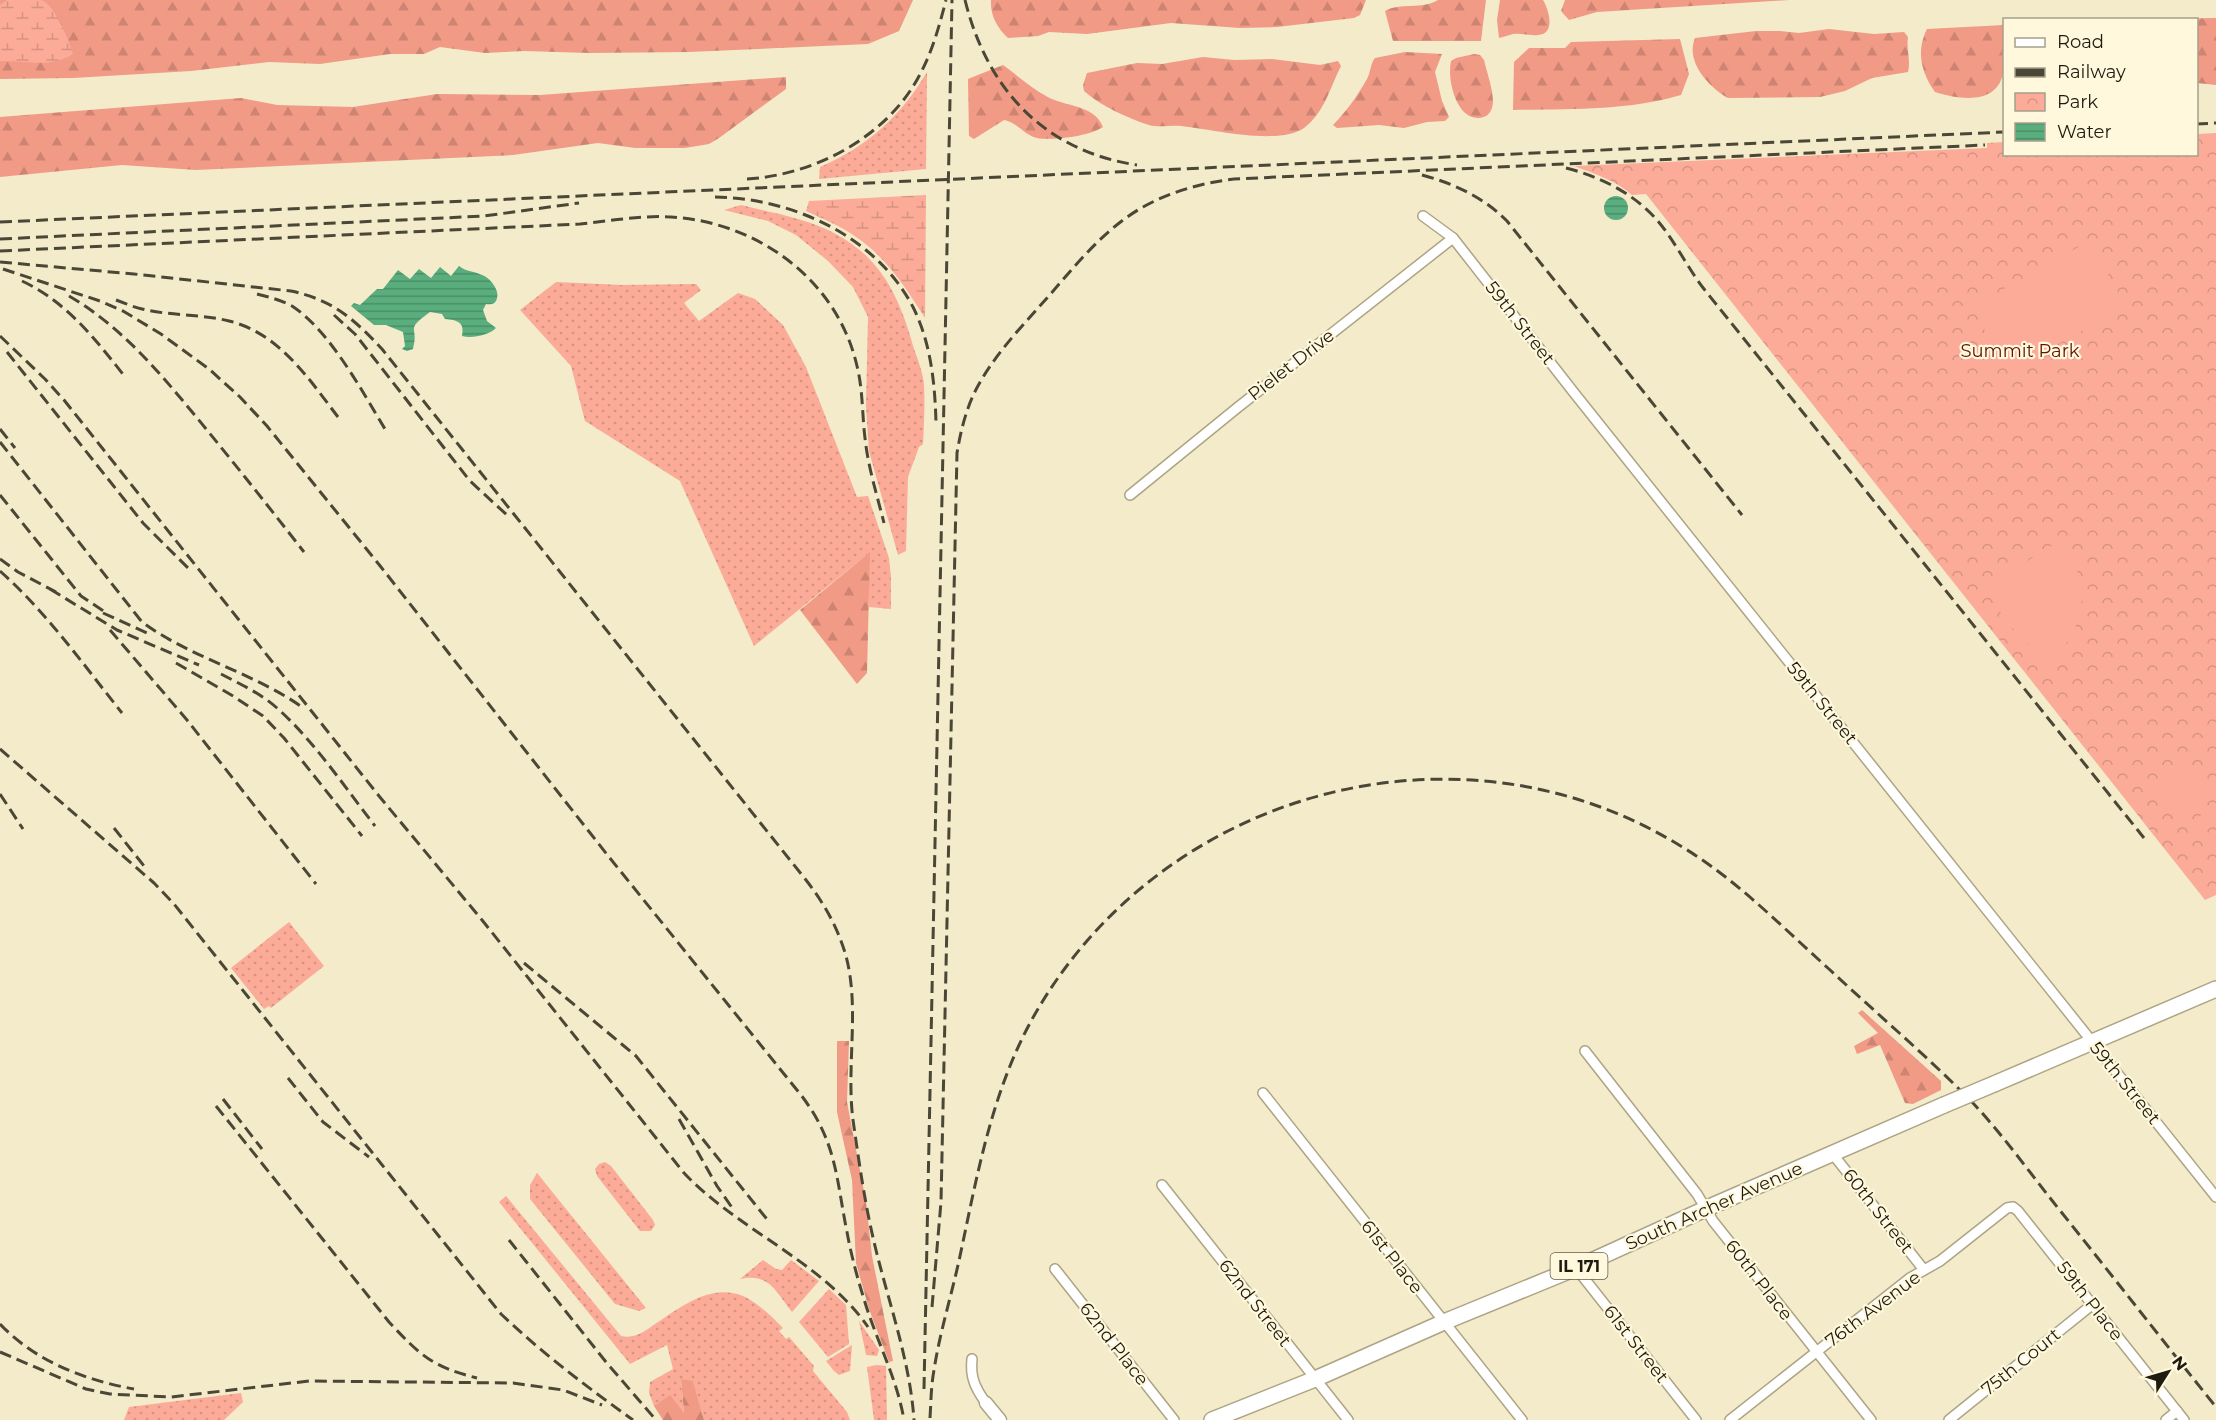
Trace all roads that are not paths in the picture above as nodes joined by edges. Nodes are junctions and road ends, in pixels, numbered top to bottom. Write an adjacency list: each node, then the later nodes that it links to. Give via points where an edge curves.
1 (1423, 216): 2 (street, 59th Street)
2 (1453, 238): 3 (street, Pielet Drive); 5 (street, 59th Street)
3 (1130, 495)
4 (2216, 989): 5 (main road, South Archer Avenue / IL 171)
5 (2092, 1042): 8 (main road, South Archer Avenue / IL 171, bridge); 10 (street, 59th Street)
6 (1585, 1051): 11 (street, 60th Place)
7 (1263, 1093): 17 (street, 61st Place)
8 (1832, 1153): 11 (main road, South Archer Avenue / IL 171); 15 (street, 60th Street)
9 (1162, 1185): 20 (street, 62nd Street)
10 (2216, 1197)
11 (1706, 1208): 13 (main road, South Archer Avenue / IL 171); 18 (street, 60th Place)
12 (2019, 1211): 15 (street, 76th Avenue, via 2007,1208); 16 (street, 59th Place)
13 (1575, 1268): 17 (main road, South Archer Avenue / IL 171); 28 (street, 61st Street)
14 (1055, 1269): 24 (street, 62nd Place)
15 (1924, 1270): 18 (street, 76th Avenue)
16 (2093, 1304): 22 (street, 59th Place); 31 (street, 75th Court)
17 (1444, 1322): 20 (main road, South Archer Avenue / IL 171); 27 (street, 61st Place)
18 (1816, 1352): 29 (street, 76th Avenue); 30 (street, 60th Place)
19 (972, 1359): 21 (street, via 972,1378)
20 (1315, 1379): 25 (main road, South Archer Avenue / IL 171); 26 (street, 62nd Street)
21 (986, 1402): 23 (street)
22 (2177, 1411): 32 (street); 33 (street, 59th Place)
23 (1000, 1420)
24 (1174, 1420)
25 (1212, 1420)
26 (1348, 1420)
27 (1522, 1420)
28 (1696, 1420)
29 (1730, 1420)
30 (1871, 1420)
31 (1949, 1420)
32 (2166, 1420)
33 (2184, 1420)

